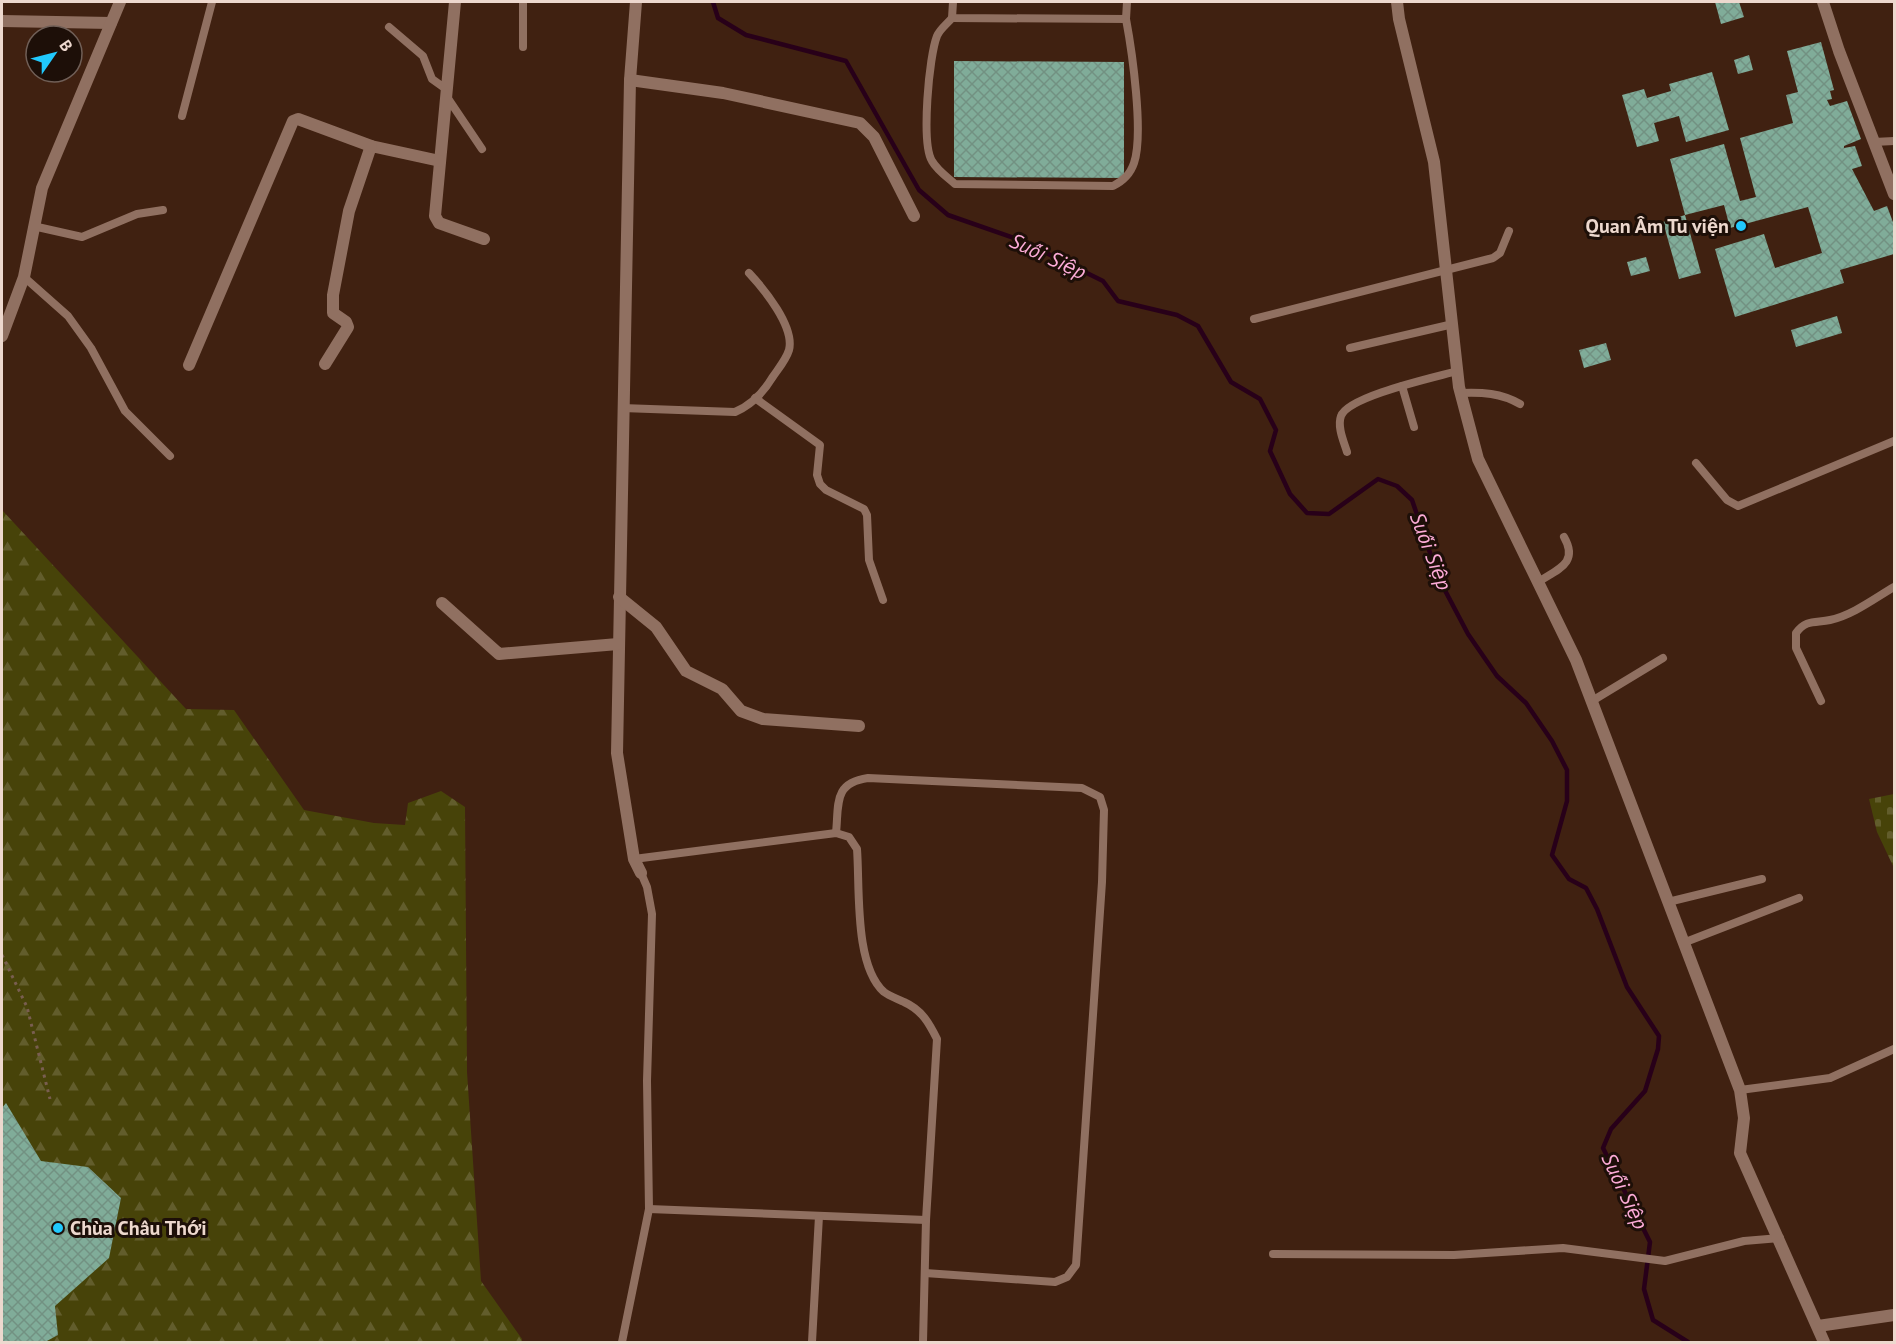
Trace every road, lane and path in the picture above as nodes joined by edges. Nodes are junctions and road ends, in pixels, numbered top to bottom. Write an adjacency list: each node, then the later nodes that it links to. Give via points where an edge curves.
1 (120, 2): 13 (street)
2 (212, 2): 18 (lane)
3 (455, 2): 17 (street)
4 (523, 2): 15 (lane)
5 (636, 2): 16 (street)
6 (953, 2): 10 (lane)
7 (1126, 2): 11 (lane)
8 (1397, 2): 30 (street, via 1434,162)
9 (1823, 2): 20 (street)
10 (952, 18): 11 (lane); 11 (lane, via 937,37 927,113 928,153 943,174 955,184 1113,186 1123,182 1135,162 1137,114)
11 (1126, 19)
12 (2, 21): 13 (street)
13 (111, 23): 27 (street, via 52,160)
14 (389, 27): 17 (lane, via 423,56 432,79)
15 (523, 46)
16 (630, 80): 26 (street, via 723,93 860,123 874,137); 44 (street)
17 (446, 92): 22 (lane); 23 (street)
18 (182, 116)
19 (1894, 141): 20 (lane)
20 (1874, 142): 24 (street)
21 (371, 146): 23 (street); 37 (street, via 349,211 333,295 333,313 348,327); 38 (street, via 298,119 293,121)
22 (482, 149)
23 (440, 161): 29 (street, via 435,216 439,223)
24 (1894, 195)
25 (163, 210): 27 (lane, via 137,214 82,237)
26 (914, 216)
27 (33, 226): 32 (street)
28 (1509, 231): 30 (lane, via 1500,253 1493,258)
29 (484, 239)
30 (1447, 271): 33 (lane); 34 (street)
31 (749, 273): 42 (lane, via 767,292 790,344 782,363)
32 (24, 277): 35 (street); 48 (lane, via 68,316 92,348 125,411)
33 (1254, 319)
34 (1453, 324): 36 (lane); 39 (street)
35 (2, 336)
36 (1350, 348)
37 (325, 364)
38 (189, 365)
39 (1457, 371): 40 (lane); 41 (street)
40 (1402, 386): 45 (lane); 47 (lane, via 1347,408 1341,416 1340,430)
41 (1460, 393): 43 (lane, via 1493,394); 51 (street, via 1478,459)
42 (755, 398): 44 (lane, via 747,407 724,413); 54 (lane, via 819,445 817,475 826,490 864,509 869,560)
43 (1520, 404)
44 (622, 408): 53 (street)
45 (1414, 427)
46 (1894, 441): 49 (lane, via 1738,506 1727,500)
47 (1347, 452)
48 (170, 456)
49 (1696, 463)
50 (1564, 537): 51 (lane, via 1571,549 1570,556 1565,564)
51 (1538, 582): 58 (street)
52 (1894, 587): 59 (lane, via 1847,614 1808,622 1796,633 1796,648)
53 (619, 597): 56 (street); 60 (street, via 656,627 687,671 722,689 741,711 762,719)
54 (883, 600)
55 (442, 603): 56 (street, via 499,654)
56 (618, 644): 62 (street, via 617,753)
57 (1663, 658): 58 (lane)
58 (1592, 701): 66 (street)
59 (1821, 701)
60 (859, 726)
61 (836, 833): 62 (lane); 74 (lane, via 849,837 858,849 863,944 869,972 884,993 913,1006 927,1019 937,1039); 77 (lane, via 841,791 851,781 868,778 1082,788 1100,797 1104,810 1076,1265 1067,1277 1055,1282)
62 (634, 859): 63 (street)
63 (641, 873): 72 (lane, via 652,914 647,1081)
64 (1762, 879): 66 (lane)
65 (1798, 898): 67 (lane)
66 (1668, 902): 67 (street)
67 (1683, 943): 70 (street)
68 (2, 955): 71 (path, via 27,1006)
69 (1894, 1049): 70 (lane, via 1830,1077)
70 (1740, 1090): 75 (street, via 1744,1118 1740,1153)
71 (51, 1099)
72 (649, 1209): 73 (lane); 80 (lane)
73 (819, 1216): 74 (lane); 81 (lane)
74 (926, 1220): 77 (lane)
75 (1780, 1238): 76 (lane, via 1744,1241 1665,1261 1563,1248 1454,1255); 79 (street)
76 (1273, 1254)
77 (925, 1273): 82 (lane)
78 (1894, 1315): 79 (street)
79 (1818, 1326): 83 (street)
80 (622, 1342)
81 (812, 1342)
82 (923, 1342)
83 (1824, 1342)

